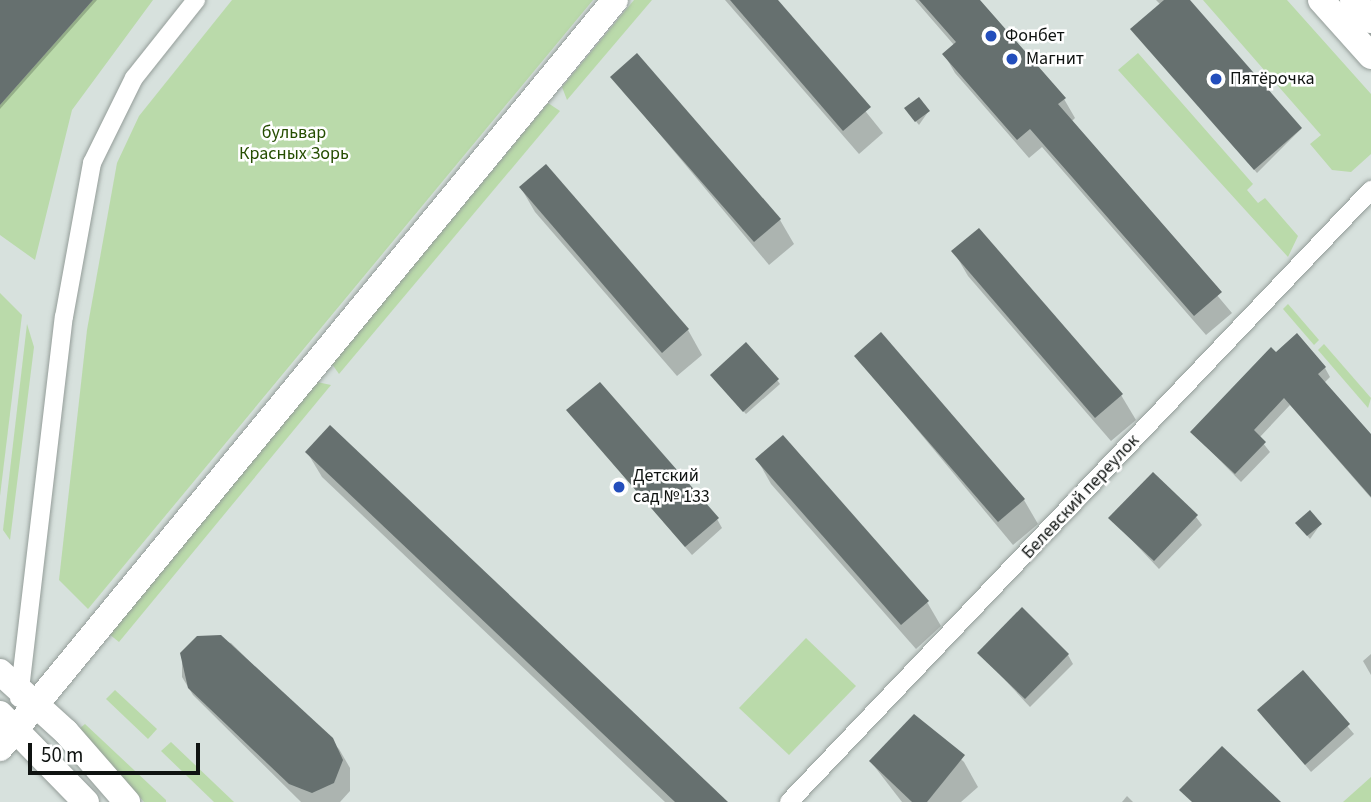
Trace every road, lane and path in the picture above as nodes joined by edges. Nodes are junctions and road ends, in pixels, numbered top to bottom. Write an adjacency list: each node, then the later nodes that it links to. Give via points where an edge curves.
1 (196, 0): 9 (street, via 134,78 92,163 64,317)
2 (615, 0): 9 (street)
3 (1321, 0): 6 (street)
4 (1353, 0): 5 (street)
5 (1371, 20)
6 (1371, 56)
7 (1371, 190): 13 (street, Белевский переулок)
8 (0, 672): 9 (street)
9 (28, 697): 10 (street); 12 (street)
10 (5, 730): 11 (street)
11 (86, 802)
12 (127, 802)
13 (789, 802)

